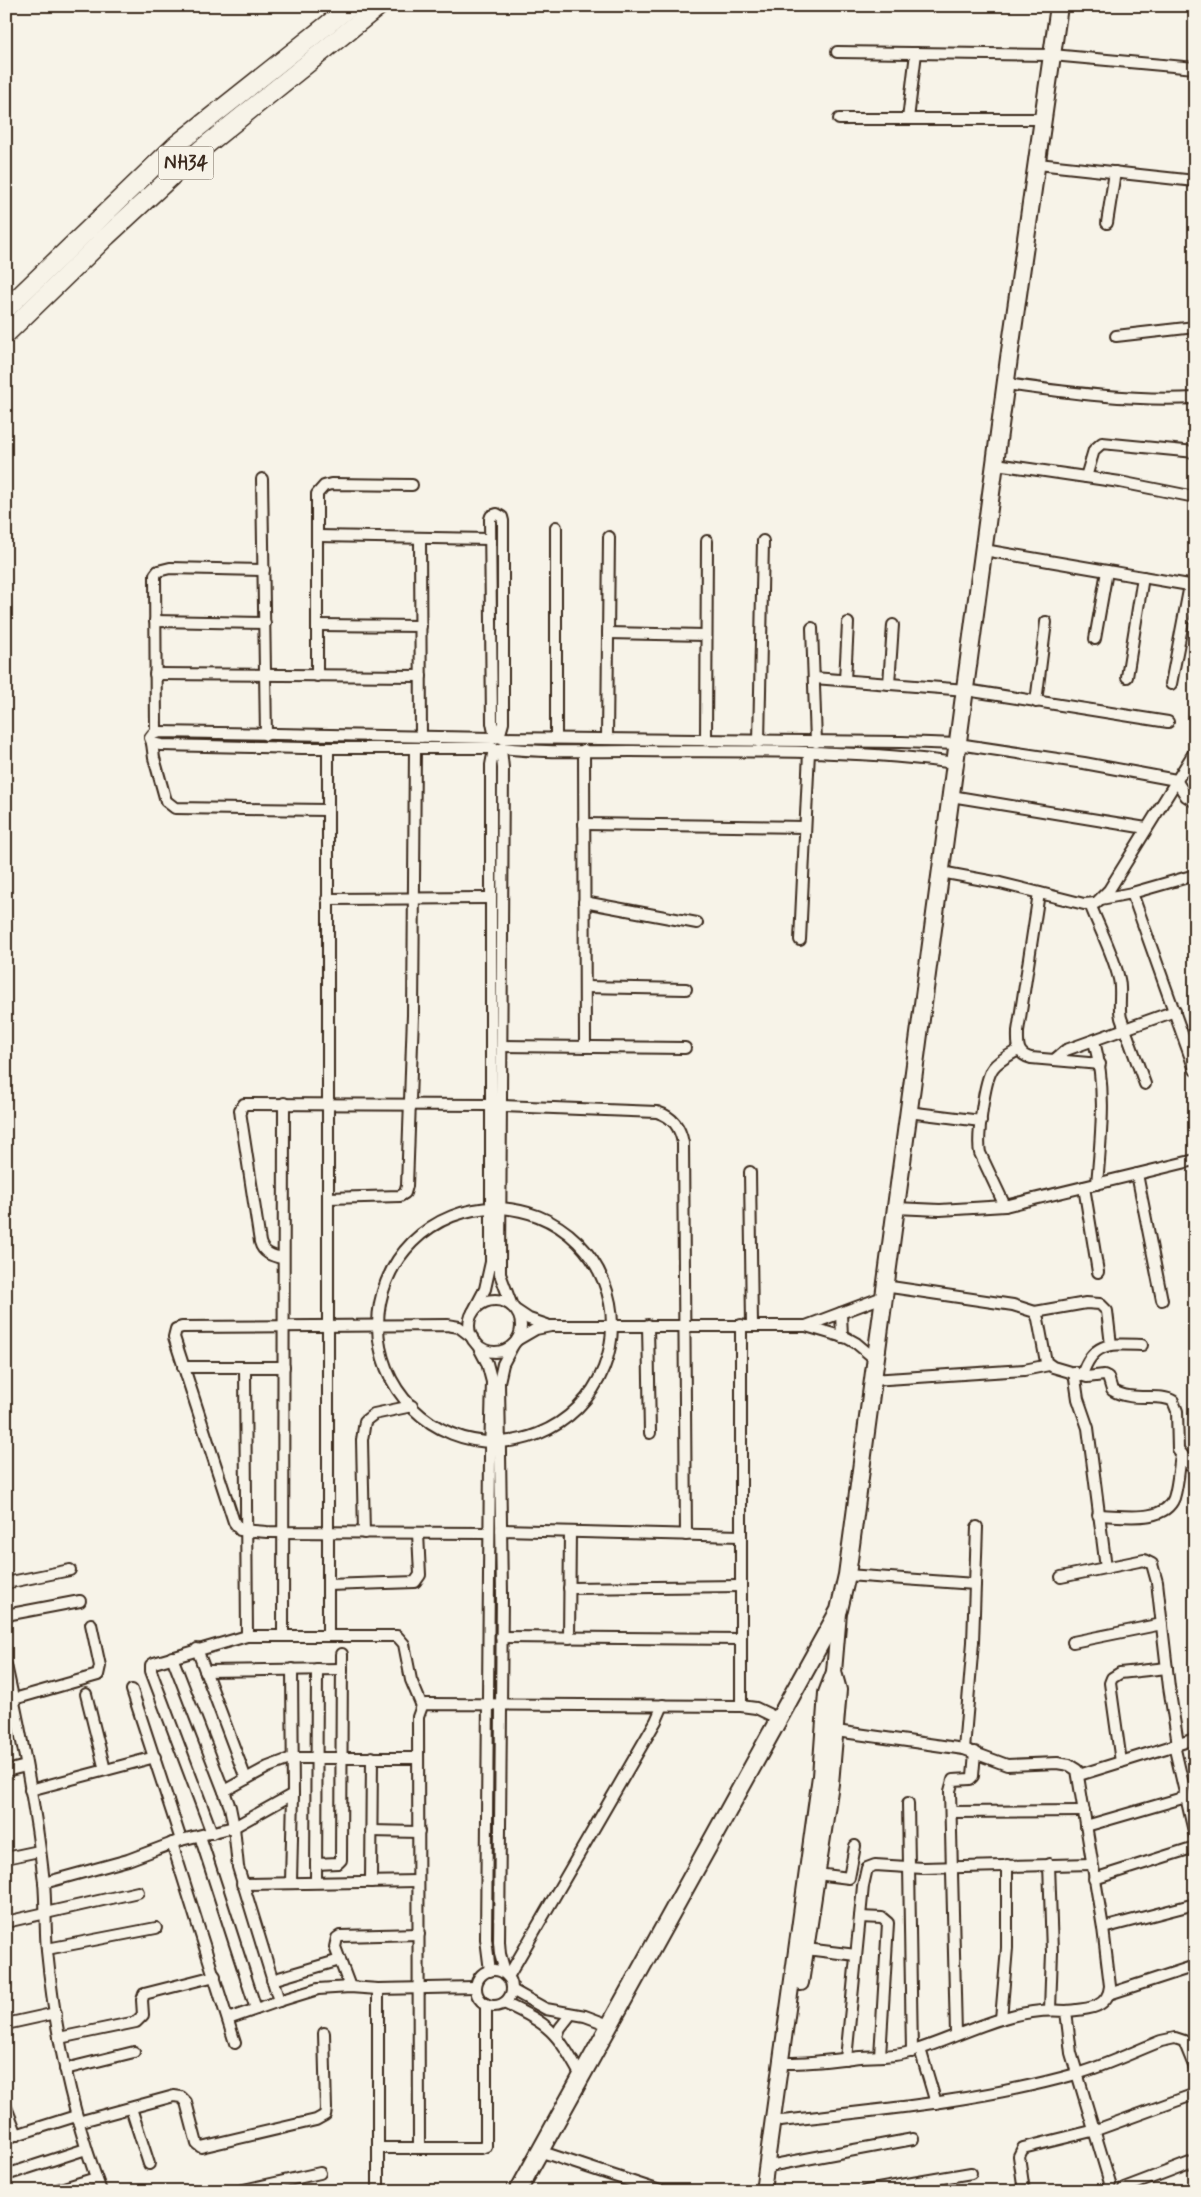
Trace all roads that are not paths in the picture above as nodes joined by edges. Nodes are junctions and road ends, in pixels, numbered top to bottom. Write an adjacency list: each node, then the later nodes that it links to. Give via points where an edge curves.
1 (351, 6): 15 (highway, NH34, via 176,145)
2 (379, 6): 17 (highway, NH34, via 200,150)
3 (1059, 6): 6 (main road)
4 (837, 52): 5 (street)
5 (916, 53): 6 (street); 10 (street)
6 (1052, 55): 7 (street); 8 (main road)
7 (1195, 68)
8 (1044, 118): 10 (street); 11 (main road)
9 (839, 119): 10 (street)
10 (908, 119)
11 (1038, 164): 12 (street); 19 (main road)
12 (1115, 172): 13 (street); 14 (street)
13 (1195, 181)
14 (1107, 223)
15 (6, 309)
16 (1195, 327): 18 (street)
17 (6, 334)
18 (1116, 336)
19 (1007, 384): 20 (street, via 1104,396); 22 (main road)
20 (1195, 398)
21 (1195, 452): 23 (street, via 1102,443 1094,450)
22 (996, 464): 23 (street); 34 (main road)
23 (1086, 477): 26 (street)
24 (262, 480): 35 (street)
25 (412, 485): 28 (street, via 324,486 317,494)
26 (1195, 498)
27 (556, 527): 65 (street)
28 (318, 536): 30 (street); 43 (street)
29 (609, 537): 47 (street)
30 (420, 538): 31 (street); 45 (street)
31 (490, 539): 71 (street, via 492,723); 71 (street, via 490,519 494,514 501,515 503,723)
32 (707, 541): 48 (street)
33 (763, 541): 68 (street)
34 (984, 550): 36 (street); 59 (main road)
35 (264, 570): 39 (street, via 158,571 154,580); 41 (street)
36 (1107, 571): 37 (street); 49 (street)
37 (1143, 577): 38 (street); 55 (street)
38 (1192, 586): 58 (street)
39 (155, 621): 41 (street); 50 (street)
40 (1046, 622): 60 (street)
41 (265, 623): 51 (street)
42 (848, 623): 56 (street)
43 (317, 625): 45 (street); 52 (street)
44 (894, 625): 57 (street)
45 (420, 626): 53 (street)
46 (812, 628): 54 (street)
47 (608, 633): 48 (street); 66 (street)
48 (705, 635): 67 (street)
49 (1095, 640)
50 (156, 674): 51 (street); 62 (street)
51 (265, 676): 52 (street); 63 (street)
52 (317, 676): 53 (street)
53 (421, 676): 64 (street)
54 (814, 678): 56 (street); 69 (street)
55 (1126, 678)
56 (846, 680): 57 (street)
57 (889, 684): 59 (street)
58 (1171, 684)
59 (966, 690): 60 (street); 72 (main road)
60 (1036, 702): 61 (street)
61 (1168, 722)
62 (156, 732): 63 (street); 70 (street, via 150,738)
63 (266, 735): 64 (street)
64 (422, 737): 71 (street)
65 (556, 737): 66 (street); 71 (street)
66 (607, 739): 67 (street)
67 (706, 741): 68 (street)
68 (759, 742): 69 (street)
69 (816, 742): 72 (street)
70 (152, 743): 73 (street); 82 (street, via 166,801 175,808)
71 (497, 743): 74 (street); 75 (street); 91 (street, via 491,765); 103 (street, via 503,768)
72 (958, 744): 78 (main road); 79 (street)
73 (328, 748): 74 (street); 82 (street)
74 (415, 748): 90 (street)
75 (584, 750): 77 (street); 83 (street)
76 (1195, 751): 79 (street)
77 (809, 752): 78 (street, via 900,755); 84 (street)
78 (956, 763): 80 (main road)
79 (1176, 780): 81 (street, via 1186,796); 85 (street)
80 (951, 796): 85 (street); 86 (main road)
81 (1195, 802)
82 (327, 810): 92 (street)
83 (584, 824): 84 (street); 94 (street)
84 (805, 827): 97 (street)
85 (1146, 828): 93 (street)
86 (941, 872): 88 (street); 116 (main road)
87 (1195, 875): 89 (street)
88 (1038, 893): 95 (street); 106 (street)
89 (1132, 893): 93 (street); 100 (street)
90 (415, 898): 91 (street); 92 (street); 113 (street)
91 (490, 898): 114 (street)
92 (327, 899): 112 (street)
93 (1101, 899): 95 (street)
94 (584, 902): 96 (street); 98 (street)
95 (1090, 904): 101 (street, via 1118,976 1121,990 1119,1010)
96 (697, 923)
97 (800, 940)
98 (585, 987): 99 (street); 104 (street)
99 (686, 989)
100 (1175, 1011): 101 (street); 109 (street)
101 (1125, 1029): 102 (street); 110 (street)
102 (1094, 1040): 107 (street, via 1066,1050); 108 (street)
103 (502, 1046): 104 (street); 115 (street)
104 (585, 1047): 105 (street)
105 (685, 1048)
106 (1018, 1050): 107 (street, via 1025,1057); 117 (street, via 990,1072)
107 (1054, 1060): 108 (street)
108 (1100, 1064): 121 (street, via 1103,1108)
109 (1195, 1070)
110 (1144, 1084)
111 (284, 1103): 112 (street); 127 (street); 127 (street, via 249,1102 240,1110 262,1248)
112 (329, 1104): 113 (street); 123 (street)
113 (408, 1104): 114 (street); 123 (street, via 405,1193 388,1198)
114 (490, 1104): 125 (street)
115 (501, 1106): 125 (street); 138 (street, via 657,1112 675,1122 683,1143)
116 (908, 1112): 117 (street); 126 (main road)
117 (980, 1121): 124 (street, via 980,1153)
118 (1195, 1160): 120 (street)
119 (750, 1172): 140 (street)
120 (1137, 1174): 121 (street); 130 (street)
121 (1097, 1184): 122 (street)
122 (1084, 1187): 124 (street); 128 (street)
123 (328, 1198): 142 (street)
124 (1005, 1206): 126 (street, via 940,1210)
125 (495, 1208): 131 (street, via 500,1274); 134 (street, via 489,1276); 135 (street, via 441,1220 412,1243 384,1286); 144 (street, via 517,1209 548,1221 582,1246 604,1284)
126 (895, 1208): 129 (main road)
127 (282, 1258): 141 (street)
128 (1098, 1272)
129 (884, 1291): 132 (street, via 1013,1305); 133 (street); 151 (main road)
130 (1162, 1300)
131 (514, 1308): 134 (street, via 504,1302 487,1301); 143 (street, via 529,1319); 148 (street, via 521,1325)
132 (1035, 1312): 149 (street, via 1086,1303 1100,1304 1106,1311); 152 (street, via 1044,1358)
133 (841, 1314): 145 (street); 146 (street)
134 (472, 1316): 136 (street); 147 (street)
135 (378, 1325): 136 (street); 142 (street); 158 (street, via 387,1371 398,1391)
136 (447, 1325): 147 (street, via 459,1327)
137 (648, 1325): 138 (street); 144 (street); 159 (street)
138 (684, 1325): 139 (street); 173 (street)
139 (741, 1325): 140 (street); 174 (street)
140 (752, 1325): 145 (street)
141 (284, 1326): 142 (street); 153 (street, via 179,1327 174,1337); 155 (street)
142 (328, 1326): 168 (street)
143 (551, 1326): 144 (street); 148 (street, via 536,1328)
144 (613, 1326): 160 (street, via 603,1375 578,1408 546,1431 523,1440)
145 (806, 1326): 146 (street)
146 (842, 1337): 151 (street, via 856,1343)
147 (475, 1341): 148 (street, via 491,1351 506,1350); 160 (street, via 487,1363 492,1382)
148 (515, 1343): 160 (street, via 503,1364 499,1382)
149 (1110, 1345): 150 (street); 156 (street, via 1097,1348)
150 (1142, 1345)
151 (875, 1359): 157 (main road)
152 (1049, 1365): 156 (street); 157 (street, via 1024,1370)
153 (183, 1367): 154 (street); 166 (street, via 234,1522)
154 (245, 1367): 155 (street); 166 (street)
155 (284, 1367): 167 (street)
156 (1078, 1373): 161 (street, via 1093,1377 1104,1375 1108,1377 1112,1390 1123,1395 1164,1397 1173,1401); 163 (street, via 1078,1399 1088,1428)
157 (872, 1380): 177 (main road)
158 (412, 1406): 160 (street, via 440,1430); 169 (street, via 374,1414 365,1421 362,1440)
159 (650, 1434)
160 (495, 1444): 165 (street); 172 (street)
161 (1181, 1455): 162 (street); 163 (street, via 1174,1496 1166,1510 1152,1515)
162 (1195, 1471)
163 (1098, 1515): 175 (street)
164 (978, 1527): 180 (street)
165 (501, 1530): 170 (street); 192 (street)
166 (246, 1532): 167 (street); 190 (street)
167 (282, 1532): 168 (street); 191 (street)
168 (328, 1532): 169 (street); 181 (street)
169 (364, 1532): 171 (street)
170 (570, 1532): 173 (street); 183 (street)
171 (418, 1533): 172 (street); 181 (street, via 420,1575 415,1582)
172 (489, 1533): 208 (street)
173 (686, 1535): 174 (street)
174 (741, 1536): 182 (street)
175 (1106, 1568): 178 (street); 188 (street, via 1144,1560 1152,1564)
176 (70, 1570): 179 (street)
177 (847, 1575): 180 (street); 185 (main road)
178 (1061, 1577)
179 (6, 1583)
180 (975, 1584): 218 (street)
181 (328, 1585): 189 (street)
182 (741, 1586): 183 (street); 194 (street)
183 (569, 1588): 193 (street)
184 (80, 1601): 186 (street)
185 (839, 1610): 205 (street); 214 (main road)
186 (6, 1615)
187 (91, 1624): 211 (street, via 100,1666 98,1675)
188 (1162, 1624): 195 (street); 200 (street)
189 (328, 1634): 191 (street); 212 (street, via 400,1637 411,1680)
190 (247, 1636): 191 (street); 196 (street)
191 (283, 1636)
192 (502, 1637): 193 (street); 209 (street)
193 (569, 1638): 194 (street)
194 (741, 1639): 213 (street)
195 (1073, 1642)
196 (197, 1649): 198 (street); 204 (street)
197 (342, 1654): 203 (street)
198 (172, 1657): 233 (street); 243 (street, via 154,1663 150,1670)
199 (6, 1665): 211 (street)
200 (1167, 1668): 217 (street); 226 (street, via 1120,1673 1112,1678)
201 (292, 1669): 202 (street); 204 (street); 224 (street)
202 (317, 1669): 203 (street); 220 (street)
203 (342, 1669): 222 (street)
204 (205, 1671): 231 (street)
205 (834, 1672): 215 (street, via 839,1690); 309 (street, via 826,1693 820,1776)
206 (132, 1690): 221 (street)
207 (86, 1694): 228 (street)
208 (488, 1704): 209 (street); 212 (street); 278 (street, via 486,1939)
209 (501, 1704): 210 (street); 280 (street, via 499,1942)
210 (663, 1705): 213 (street); 280 (street)
211 (12, 1706): 227 (street)
212 (422, 1706): 225 (street, via 418,1717)
213 (741, 1706): 214 (street, via 756,1708)
214 (779, 1719): 299 (main road)
215 (836, 1731): 218 (street); 257 (street)
216 (1195, 1739): 217 (street)
217 (1176, 1744): 226 (street); 235 (street)
218 (964, 1749): 219 (street)
219 (976, 1752): 230 (street, via 1008,1765 1074,1766); 238 (street, via 973,1776 951,1783)
220 (316, 1756): 222 (street); 224 (street); 251 (street)
221 (155, 1757): 228 (street); 246 (street)
222 (341, 1757): 223 (street); 251 (street, via 341,1860)
223 (372, 1757): 225 (street); 241 (street)
224 (292, 1758): 231 (street); 234 (street)
225 (418, 1758): 242 (street)
226 (1120, 1762): 230 (street)
227 (26, 1766): 229 (street); 232 (street)
228 (105, 1770): 232 (street)
229 (6, 1771)
230 (1079, 1775): 237 (street)
231 (246, 1779): 233 (street)
232 (30, 1790): 249 (street)
233 (224, 1791): 240 (street)
234 (293, 1794): 240 (street); 261 (street)
235 (1186, 1797): 239 (street); 245 (street)
236 (908, 1803): 256 (street)
237 (1084, 1811): 238 (street); 239 (street)
238 (951, 1812): 254 (street)
239 (1086, 1826): 253 (street)
240 (234, 1827): 243 (street); 264 (street)
241 (371, 1831): 242 (street); 262 (street)
242 (419, 1832): 260 (street)
243 (212, 1833): 244 (street)
244 (200, 1836): 246 (street); 291 (street)
245 (1195, 1836)
246 (177, 1842): 263 (street, via 106,1867); 279 (street)
247 (854, 1846): 257 (street, via 849,1878)
248 (1195, 1847): 258 (street)
249 (39, 1851): 250 (street); 263 (street)
250 (6, 1858)
251 (316, 1864): 259 (street)
252 (1049, 1864): 253 (street); 255 (street); 292 (street)
253 (1092, 1864): 258 (street)
254 (952, 1866): 255 (street); 256 (street); 301 (street)
255 (1006, 1866): 297 (street, via 1007,1948)
256 (908, 1867): 268 (street, via 876,1865 867,1868); 305 (street)
257 (817, 1874): 273 (street)
258 (1094, 1878): 271 (street)
259 (316, 1881): 261 (street); 262 (street)
260 (418, 1881): 262 (street); 272 (street)
261 (291, 1882): 264 (street)
262 (371, 1882)
263 (44, 1883): 267 (street)
264 (242, 1884): 281 (street)
265 (138, 1892): 267 (street)
266 (1195, 1904): 271 (street)
267 (45, 1913): 269 (street); 274 (street)
268 (860, 1917): 275 (street); 307 (street, via 882,1918 888,1923)
269 (6, 1922)
270 (156, 1928): 274 (street)
271 (1103, 1928): 287 (street)
272 (419, 1934): 276 (street, via 340,1936 334,1942); 284 (street)
273 (806, 1949): 275 (street); 309 (street)
274 (47, 1950): 294 (street)
275 (856, 1955): 308 (street)
276 (340, 1960): 281 (street); 282 (street)
277 (1195, 1966): 287 (street)
278 (490, 1971): 280 (street); 283 (street, via 480,1977)
279 (215, 1976): 296 (street); 303 (street, via 144,1994 143,2015 136,2022)
280 (507, 1976): 286 (street)
281 (272, 1980): 288 (street)
282 (350, 1987): 285 (street); 288 (street, via 318,1989)
283 (476, 1987): 284 (street); 289 (street, via 479,1998)
284 (419, 1988): 285 (street); 325 (street)
285 (378, 1989): 324 (street)
286 (512, 1990): 290 (street); 295 (street, via 546,2009)
287 (1109, 1994): 293 (street, via 1091,2009)
288 (278, 2000): 291 (street)
289 (486, 2004): 290 (street); 325 (street, via 486,2146)
290 (504, 2004): 302 (street, via 540,2021)
291 (256, 2009): 296 (street)
292 (1050, 2010): 293 (street); 297 (street, via 1019,2013)
293 (1066, 2011): 312 (street, via 1071,2053)
294 (56, 2013): 298 (street); 303 (street)
295 (571, 2014): 299 (street); 302 (street)
296 (228, 2019): 304 (street)
297 (1001, 2019): 301 (street)
298 (6, 2024)
299 (609, 2024): 313 (main road)
300 (324, 2033): 317 (street, via 326,2109 321,2118 201,2147 197,2144 186,2102 181,2097)
301 (956, 2034): 305 (street)
302 (557, 2036): 313 (street)
303 (59, 2038): 311 (street)
304 (236, 2043)
305 (916, 2050): 307 (street); 315 (street)
306 (134, 2052): 311 (street)
307 (880, 2056): 308 (street)
308 (846, 2059): 309 (street, via 809,2064)
309 (785, 2063): 319 (street); 343 (street)
310 (1195, 2068): 312 (street, via 1184,2041 1175,2038)
311 (65, 2069): 318 (street)
312 (1078, 2074): 315 (street); 320 (street)
313 (581, 2076): 327 (main road)
314 (1195, 2094): 320 (street)
315 (936, 2104): 319 (street)
316 (6, 2107): 321 (street)
317 (131, 2108): 318 (street); 329 (street)
318 (77, 2119): 321 (street); 326 (street)
319 (781, 2121): 330 (street)
320 (1096, 2130): 335 (street, via 1110,2183); 346 (street, via 1023,2148 1018,2156)
321 (17, 2135): 322 (street)
322 (6, 2138)
323 (913, 2139): 330 (street)
324 (378, 2148): 325 (street); 340 (street)
325 (419, 2148)
326 (86, 2149): 333 (street); 334 (street)
327 (539, 2151): 341 (main road); 342 (street)
328 (1195, 2161): 336 (street)
329 (149, 2164)
330 (774, 2165): 344 (street)
331 (971, 2173): 345 (street)
332 (320, 2174): 339 (street)
333 (6, 2175)
334 (96, 2178): 337 (street); 338 (street)
335 (1108, 2190): 336 (street)
336 (1126, 2190)
337 (54, 2191)
338 (101, 2191)
339 (239, 2191)
340 (378, 2191)
341 (518, 2191)
342 (660, 2191)
343 (764, 2191)
344 (771, 2191)
345 (866, 2191)
346 (1024, 2191)

